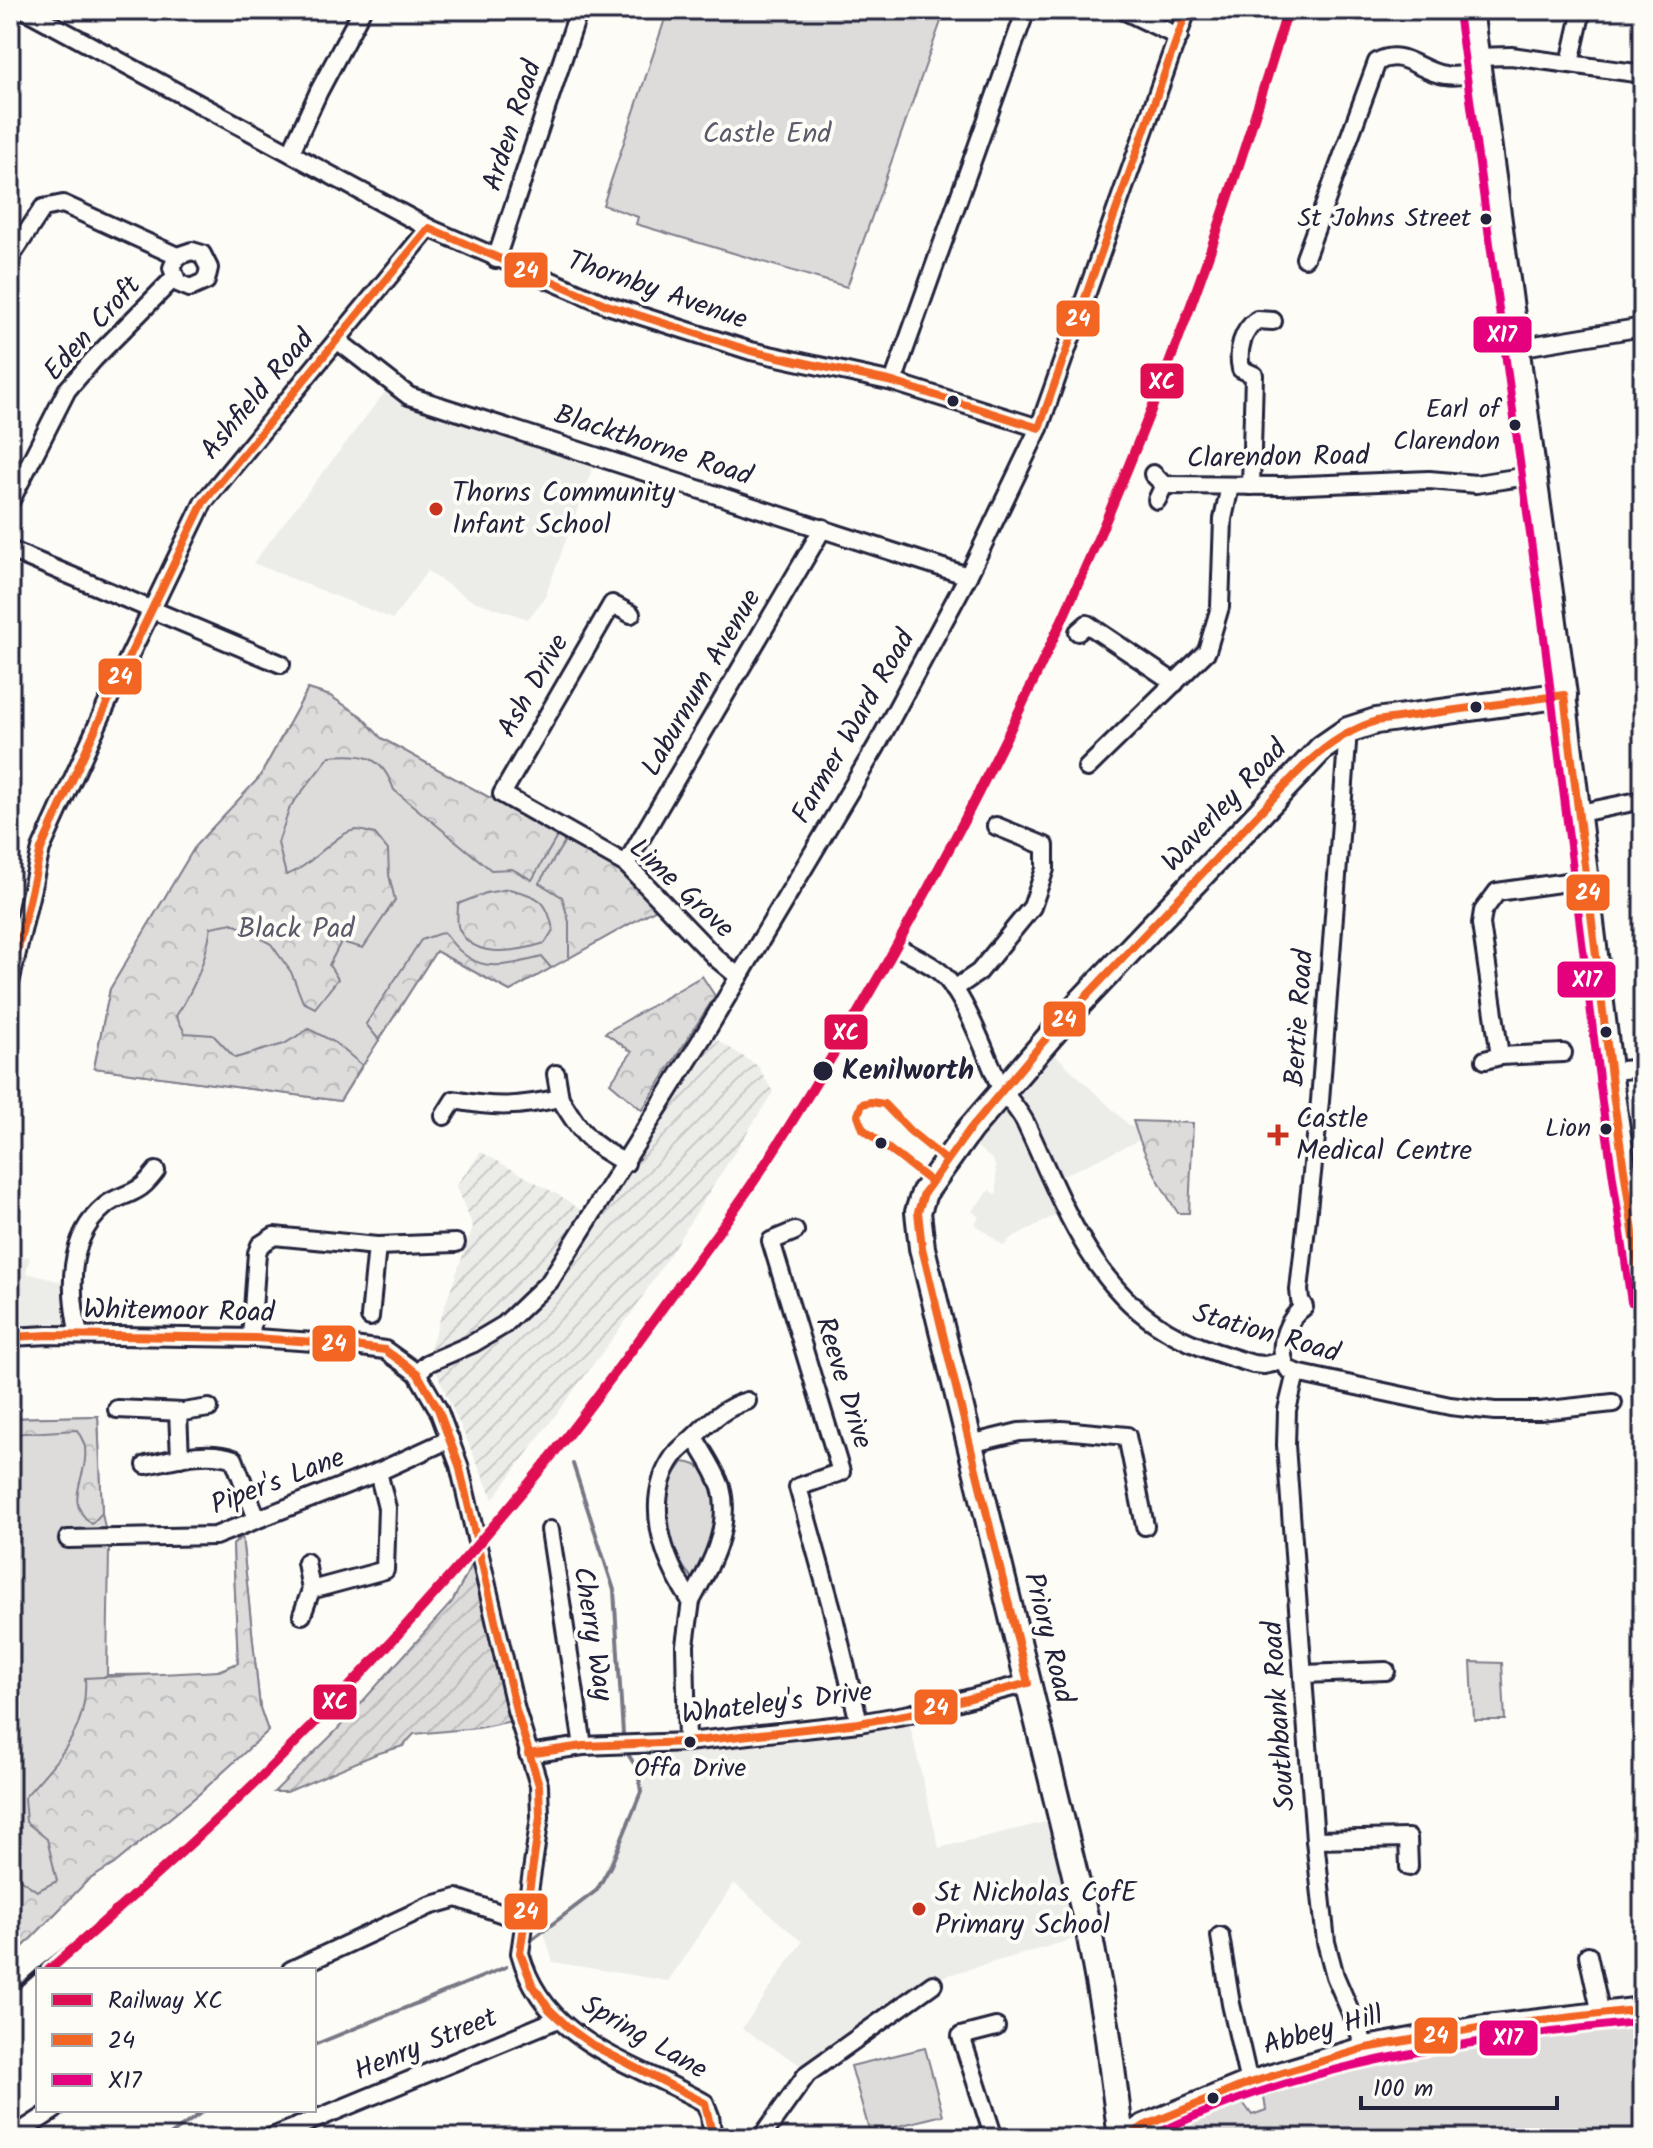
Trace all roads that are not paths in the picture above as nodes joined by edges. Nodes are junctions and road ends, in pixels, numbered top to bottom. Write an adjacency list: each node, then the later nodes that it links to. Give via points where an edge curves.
1 (25, 10): 13 (street, Thornby Avenue)
2 (362, 10): 13 (street)
3 (579, 10): 18 (street, Arden Road)
4 (1026, 10): 24 (street)
5 (1123, 10): 9 (street)
6 (1187, 10): 9 (street, Farmer Ward Road)
7 (1470, 10): 11 (main road)
8 (1582, 10): 10 (street)
9 (1179, 37): 25 (street, Farmer Ward Road)
10 (1570, 63): 11 (street, via 1511,56); 12 (street)
11 (1476, 65): 17 (street, via 1462,76 1442,75 1398,56 1377,62); 23 (main road)
12 (1643, 74)
13 (291, 152): 14 (street, Thornby Avenue)
14 (429, 228): 18 (street, Thornby Avenue); 22 (street, Ashfield Road)
15 (177, 256): 16 (street, Eden Croft, via 63,204 43,208); 19 (street, Eden Croft); 19 (street, Eden Croft, via 202,254 209,275 190,288)
16 (10, 258)
17 (1305, 258)
18 (496, 259): 24 (street, Thornby Avenue, via 607,305 751,351)
19 (174, 278): 30 (street, Eden Croft, via 67,390)
20 (1273, 321): 29 (street, via 1257,320 1247,327 1238,355 1241,369 1254,375)
21 (1643, 327): 23 (street)
22 (337, 340): 31 (street, Blackthorne Road, via 409,396); 34 (street, Ashfield Road, via 203,503)
23 (1517, 348): 26 (main road)
24 (893, 382): 25 (street, Thornby Avenue)
25 (1039, 428): 33 (street, Farmer Ward Road)
26 (1535, 475): 29 (street, Clarendon Road, via 1476,484 1429,480); 39 (main road)
27 (1158, 486): 28 (street, Clarendon Road)
28 (1230, 486): 29 (street, Clarendon Road); 38 (street, via 1216,622 1207,651)
29 (1251, 486)
30 (10, 502)
31 (823, 528): 33 (street, Blackthorne Road); 46 (street, Laburnum Avenue)
32 (10, 550): 34 (street)
33 (968, 576): 49 (street, Farmer Ward Road, via 876,747)
34 (151, 609): 37 (street); 50 (street, Ashfield Road, via 41,849)
35 (631, 614): 42 (street, Ash Drive, via 607,602)
36 (1078, 632): 38 (street, via 1087,624)
37 (281, 664)
38 (1175, 683): 41 (street)
39 (1564, 695): 40 (main road, Waverley Road, via 1376,721); 44 (main road)
40 (1348, 730): 56 (main road, Waverley Road, via 1295,775); 67 (street, Bertie Road, via 1321,1092 1299,1290)
41 (1087, 768)
42 (502, 794): 46 (street, Lime Grove)
43 (1643, 800): 44 (street)
44 (1580, 813): 47 (main road)
45 (996, 826): 51 (street, via 1045,846 1045,869 1032,907 979,972)
46 (626, 864): 49 (street, Lime Grove)
47 (1588, 879): 52 (street, via 1497,892 1483,911 1481,924 1493,1058); 54 (main road)
48 (903, 950): 51 (street, via 940,972)
49 (739, 977): 60 (street, Farmer Ward Road)
50 (10, 983)
51 (954, 989): 56 (street, Station Road)
52 (1563, 1053)
53 (1643, 1068): 54 (street)
54 (1612, 1071): 65 (main road)
55 (556, 1074): 57 (street)
56 (1002, 1090): 59 (main road, Waverley Road); 72 (street, Station Road, via 1022,1117 1076,1228 1133,1306 1179,1337 1219,1354)
57 (560, 1098): 58 (street, via 513,1107 485,1106 455,1096); 60 (street, via 587,1138)
58 (444, 1116)
59 (946, 1160): 81 (main road, Priory Road, via 924,1193 919,1230)
60 (626, 1163): 73 (street, Farmer Ward Road, via 532,1300 504,1325)
61 (156, 1171): 69 (street, via 138,1189 104,1206 80,1239 74,1261)
62 (795, 1231): 97 (street, Reeve Drive, via 771,1241 841,1472 798,1487)
63 (456, 1243): 64 (street)
64 (377, 1246): 68 (street); 71 (street, via 266,1239 257,1253)
65 (1640, 1260): 66 (main road)
66 (1643, 1300)
67 (1304, 1307): 72 (street, Southbank Road, via 1289,1324 1283,1347)
68 (370, 1317)
69 (79, 1335): 70 (street, Whitemoor Road); 71 (street, Whitemoor Road)
70 (10, 1337)
71 (251, 1338): 73 (street, Whitemoor Road, via 385,1350)
72 (1290, 1367): 75 (street, Station Road, via 1438,1404 1495,1411); 95 (street, Southbank Road, via 1286,1445)
73 (417, 1373): 80 (street, Whitemoor Road)
74 (747, 1401): 79 (street, via 719,1414)
75 (1613, 1403)
76 (209, 1408): 78 (street)
77 (117, 1409): 78 (street)
78 (178, 1412): 82 (street)
79 (694, 1437): 92 (street, via 724,1502 716,1551); 92 (street, via 673,1458 658,1502 664,1549)
80 (450, 1439): 84 (street, Piper's Lane); 90 (street, Whitemoor Road)
81 (970, 1444): 86 (street, via 1034,1431 1127,1436); 96 (main road, Priory Road)
82 (180, 1458): 83 (street); 85 (street, via 221,1454 234,1459)
83 (146, 1465)
84 (378, 1472): 85 (street, Piper's Lane); 91 (street, via 387,1508 388,1577)
85 (257, 1519): 88 (street, Piper's Lane, via 215,1536)
86 (1145, 1526)
87 (550, 1530): 99 (street, Cherry Way)
88 (68, 1539)
89 (306, 1562): 91 (street)
90 (485, 1570): 100 (street, Spring Lane)
91 (311, 1590): 93 (street)
92 (691, 1601): 98 (street, via 685,1645)
93 (302, 1615)
94 (1386, 1671): 95 (street)
95 (1303, 1674): 101 (street, Southbank Road)
96 (1028, 1683): 97 (street, Whateley's Drive); 120 (main road, Priory Road, via 1093,1951)
97 (859, 1723): 98 (street, Whateley's Drive)
98 (687, 1742): 99 (street, Whateley's Drive)
99 (583, 1746): 100 (street, Whateley's Drive)
100 (528, 1754): 103 (street, Spring Lane, via 539,1785 540,1817)
101 (1315, 1840): 102 (street, via 1408,1838); 112 (street, Southbank Road, via 1326,1942)
102 (1409, 1867)
103 (523, 1921): 106 (street, via 457,1898); 110 (street, Spring Lane, via 520,1953 525,1973)
104 (1220, 1936): 113 (street)
105 (1588, 1955): 109 (street)
106 (295, 1968)
107 (933, 1984): 118 (street, via 807,2074)
108 (1643, 2009): 109 (main road, Abbey Hill)
109 (1601, 2014): 112 (main road, Abbey Hill)
110 (558, 2019): 116 (street, Henry Street); 117 (street, Spring Lane, via 592,2045 705,2103)
111 (996, 2027): 119 (street, via 961,2036)
112 (1366, 2048): 113 (main road, Abbey Hill)
113 (1249, 2083): 120 (main road, Abbey Hill)
114 (51, 2112): 115 (street)
115 (16, 2138)
116 (270, 2138)
117 (713, 2138)
118 (761, 2138)
119 (994, 2138)
120 (1124, 2138)

